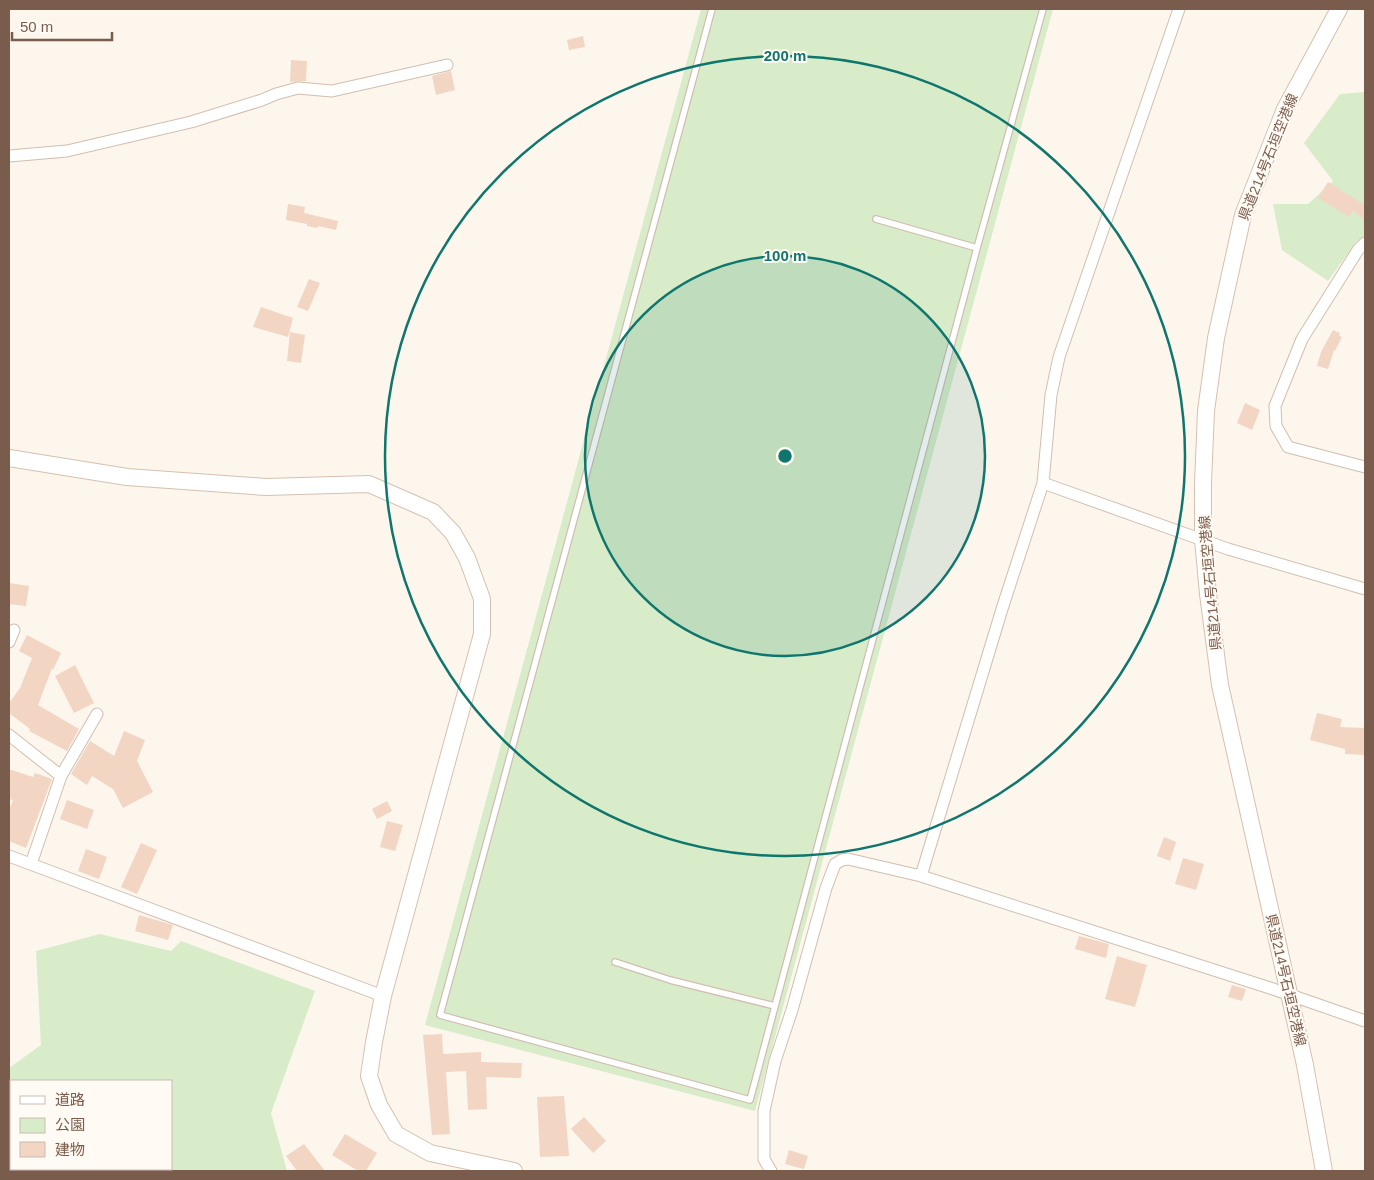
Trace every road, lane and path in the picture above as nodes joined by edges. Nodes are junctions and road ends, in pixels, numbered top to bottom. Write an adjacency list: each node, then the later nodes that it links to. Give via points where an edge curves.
1 (712, 9): 26 (lane, via 440,1016 750,1100)
2 (1043, 9): 9 (lane)
3 (1179, 9): 12 (street, via 1059,357 1051,395)
4 (1339, 9): 13 (street, 県道214号石垣空港線, via 1285,109 1243,215 1216,338 1206,411)
5 (447, 65): 6 (street, via 332,91 298,88 191,122 68,151)
6 (9, 156)
7 (876, 219): 9 (lane)
8 (1365, 243): 11 (street, via 1302,339 1275,406 1276,426 1288,447)
9 (977, 248): 26 (lane)
10 (9, 458): 25 (street, via 127,476 266,487 369,484 433,512 452,533 467,558 482,599 482,634)
11 (1365, 467)
12 (1044, 483): 13 (street); 22 (street)
13 (1203, 540): 14 (street); 24 (street, 県道214号石垣空港線, via 1220,685)
14 (1365, 589)
15 (14, 630): 16 (street)
16 (9, 642)
17 (97, 714): 19 (street)
18 (9, 735): 19 (street)
19 (61, 776): 21 (street)
20 (9, 856): 21 (street)
21 (31, 864): 25 (street)
22 (921, 876): 24 (street); 29 (street, via 848,859 835,864 775,1061 764,1111 764,1159)
23 (615, 962): 26 (lane, via 670,980)
24 (1290, 995): 27 (street); 30 (street, 県道214号石垣空港線)
25 (384, 996): 28 (street, via 369,1076 379,1105 396,1134 430,1153)
26 (775, 1006)
27 (1365, 1021)
28 (514, 1171)
29 (771, 1171)
30 (1324, 1171)

